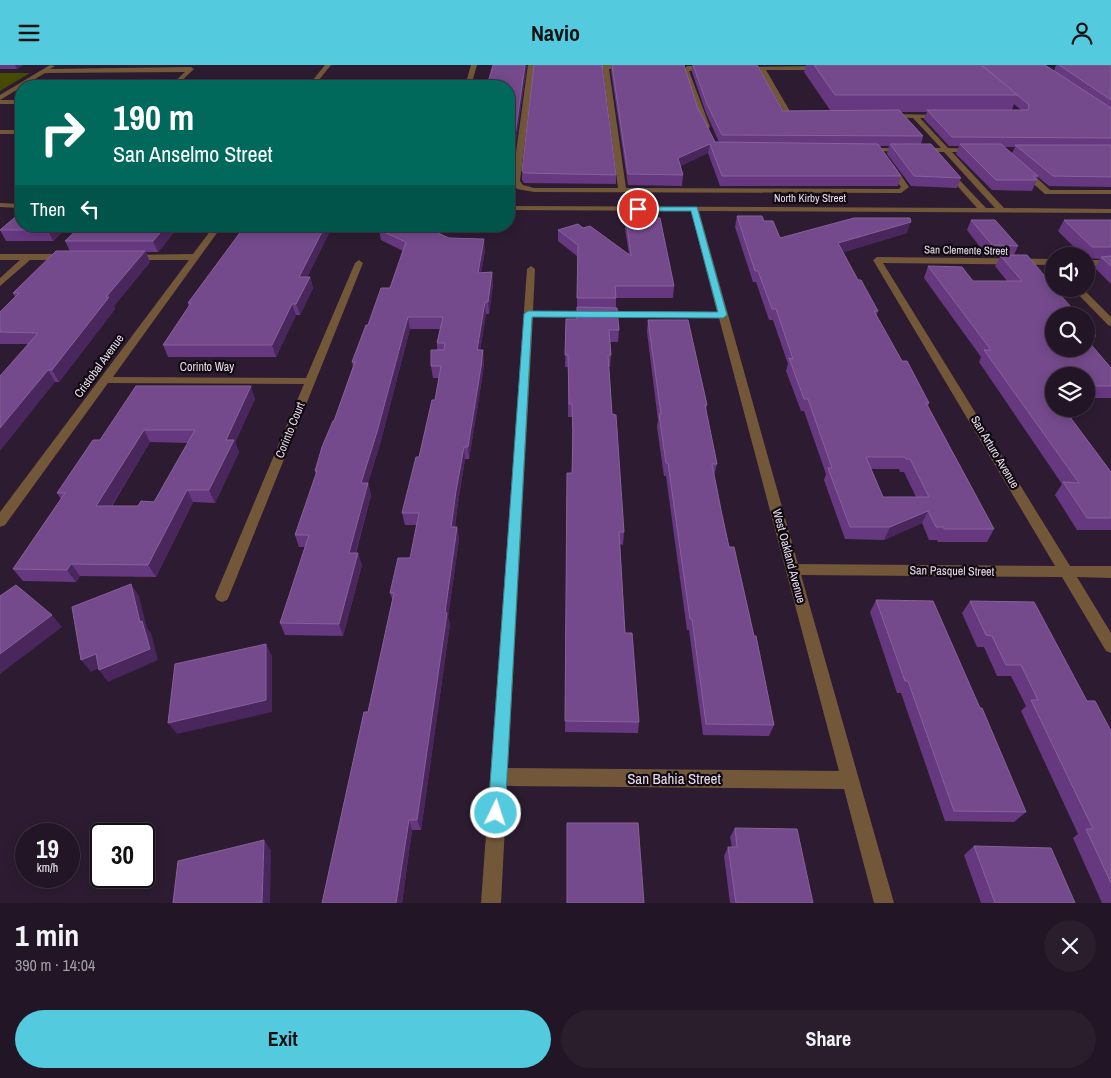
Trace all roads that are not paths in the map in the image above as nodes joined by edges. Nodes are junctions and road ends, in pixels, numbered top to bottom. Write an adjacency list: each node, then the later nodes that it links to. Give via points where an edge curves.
1 (196, 65): 17 (street)
2 (328, 65): 20 (street)
3 (474, 65): 21 (street)
4 (531, 66): 8 (street); 44 (street, via 517,184 534,189)
5 (611, 66): 9 (street); 10 (street); 44 (street)
6 (686, 66): 11 (street); 14 (street); 32 (street)
7 (771, 66): 12 (street); 16 (street)
8 (540, 67)
9 (578, 67)
10 (632, 67)
11 (678, 67)
12 (762, 67): 15 (street); 26 (street, via 789,115)
13 (50, 68): 17 (street); 18 (street)
14 (715, 68)
15 (734, 68)
16 (830, 68)
17 (190, 70): 19 (street)
18 (30, 80)
19 (179, 80)
20 (316, 80)
21 (470, 80)
22 (15, 89): 23 (street)
23 (0, 98)
24 (0, 102): 25 (street)
25 (15, 102)
26 (807, 115)
27 (880, 116): 28 (street)
28 (899, 116): 29 (street); 31 (street)
29 (915, 116): 30 (street); 39 (street)
30 (954, 116)
31 (905, 123)
32 (709, 131)
33 (0, 132): 34 (street)
34 (15, 132)
35 (924, 143): 38 (street)
36 (859, 150): 37 (street)
37 (878, 150): 38 (street); 44 (street, via 906,187 904,189)
38 (930, 150): 39 (street); 41 (street)
39 (947, 150): 40 (street); 51 (street)
40 (982, 151)
41 (936, 157)
42 (942, 164): 50 (street)
43 (1020, 168): 45 (street, via 1048,192)
44 (622, 189)
45 (1111, 192)
46 (0, 205): 47 (street)
47 (15, 206)
48 (515, 208): 49 (street, North Kirby Street)
49 (694, 209): 50 (street, North Kirby Street); 68 (street, West Oakland Avenue)
50 (984, 211): 51 (street, North Kirby Street)
51 (1002, 211): 52 (street, North Kirby Street)
52 (1111, 211)
53 (214, 232): 58 (street, Cristobal Avenue)
54 (0, 257): 55 (street)
55 (28, 257): 56 (street); 65 (street)
56 (77, 257)
57 (126, 257): 58 (street)
58 (195, 257): 70 (street, Cristobal Avenue)
59 (877, 260): 61 (street, San Clemente Street); 74 (street, San Arturo Avenue)
60 (359, 263): 71 (street, Corinto Court)
61 (1045, 263)
62 (1095, 263): 63 (street)
63 (1111, 263)
64 (531, 269): 67 (street)
65 (0, 283)
66 (1086, 297): 69 (street)
67 (528, 314): 68 (street); 78 (street)
68 (723, 315): 73 (street, West Oakland Avenue)
69 (1111, 323)
70 (104, 381): 71 (street, Corinto Way); 72 (street, Cristobal Avenue)
71 (310, 381): 76 (street, Corinto Court)
72 (0, 522)
73 (792, 569): 74 (street, San Pasquel Street); 79 (street, West Oakland Avenue)
74 (1068, 572): 75 (street, San Pasquel Street); 77 (street, San Arturo Avenue)
75 (1111, 572)
76 (222, 596)
77 (1111, 646)
78 (499, 777): 79 (street, San Bahia Street); 80 (street)
79 (850, 780): 81 (street, West Oakland Avenue)
80 (491, 903)
81 (884, 903)

